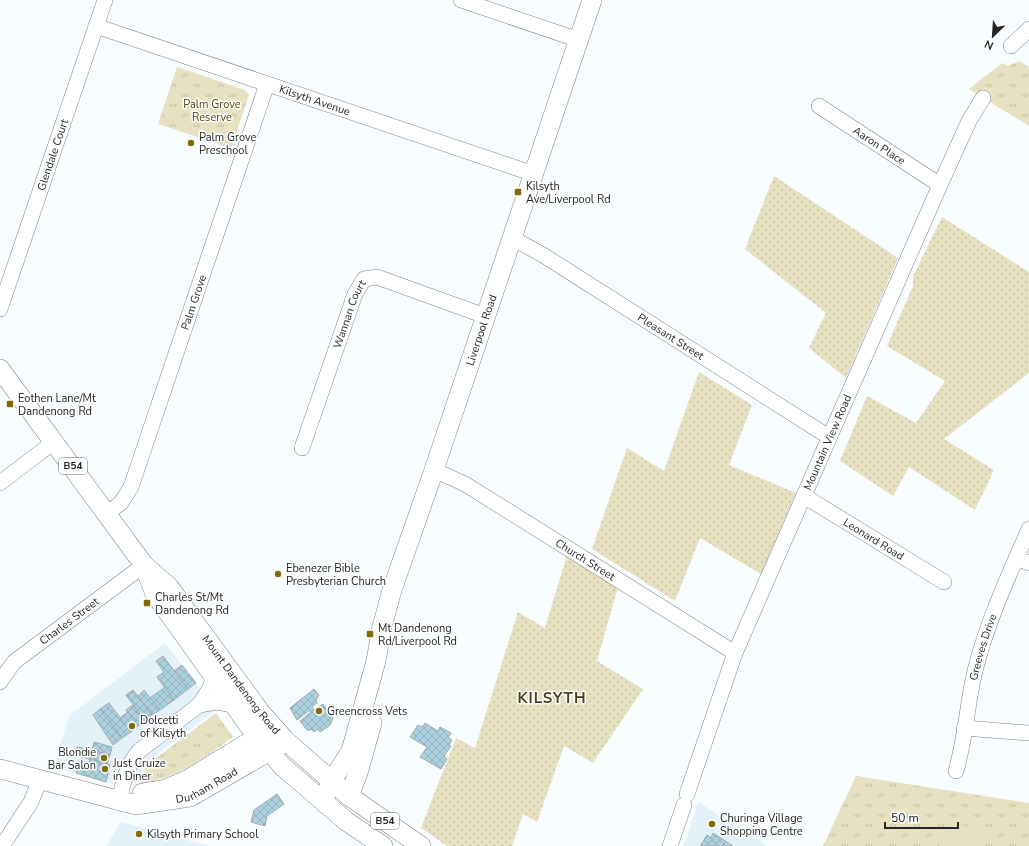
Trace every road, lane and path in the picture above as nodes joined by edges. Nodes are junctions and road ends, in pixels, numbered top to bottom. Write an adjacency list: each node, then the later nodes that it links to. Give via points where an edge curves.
1 (105, 0): 4 (street, Glendale Court)
2 (462, 0): 6 (street)
3 (592, 0): 6 (main road, Liverpool Road)
4 (96, 26): 8 (street, Kilsyth Avenue); 14 (street, Glendale Court)
5 (1029, 29): 7 (street)
6 (579, 40): 11 (main road, Liverpool Road)
7 (1011, 46)
8 (267, 84): 11 (street, Kilsyth Avenue); 23 (street, Palm Grove, via 131,487 121,503)
9 (983, 98): 12 (street, Mountain View Road, via 969,121)
10 (819, 106): 12 (street, Aaron Place)
11 (534, 174): 13 (main road, Liverpool Road)
12 (940, 185): 17 (street, Mountain View Road)
13 (512, 238): 15 (main road, Liverpool Road); 17 (street, Pleasant Street, via 543,255)
14 (0, 309)
15 (485, 316): 19 (street, Wannan Court, via 377,278 364,279 355,294); 20 (main road, Liverpool Road)
16 (0, 369): 18 (main road, Mount Dandenong Road / B54)
17 (829, 437): 22 (street, Mountain View Road)
18 (54, 441): 21 (street); 23 (main road, Mount Dandenong Road / B54)
19 (302, 448)
20 (434, 470): 28 (street, Church Street, via 465,484); 29 (main road, Liverpool Road, via 392,590)
21 (0, 483)
22 (804, 496): 27 (street, Leonard Road); 28 (street, Mountain View Road)
23 (107, 514): 26 (main road, Mount Dandenong Road / B54)
24 (1029, 529): 25 (street, Greeves Drive)
25 (1022, 561): 34 (street, Greeves Drive, via 992,613 974,674)
26 (144, 565): 30 (main road, Mount Dandenong Road / B54, via 155,594); 31 (street, Charles Street, via 14,662); 37 (main road, Mount Dandenong Road / B54, via 169,588 261,713)
27 (944, 582)
28 (735, 653): 48 (street, Mountain View Road)
29 (376, 661): 41 (main road, Liverpool Road, via 351,751); 42 (main road, Liverpool Road, via 376,705 365,752)
30 (214, 675): 32 (street, via 210,688); 33 (main road, Mount Dandenong Road / B54)
31 (0, 682)
32 (199, 705): 33 (street, via 216,702); 43 (street, via 138,751 121,788)
33 (234, 705): 36 (main road, Mount Dandenong Road / B54)
34 (964, 728): 35 (street); 39 (street, Greeves Drive)
35 (1029, 733)
36 (258, 736): 37 (main road, Durham Road); 43 (main road, Durham Road, via 187,780 166,789 136,794)
37 (277, 740): 41 (main road, Mount Dandenong Road / B54); 43 (main road, Durham Road, via 190,797 136,805); 44 (main road, Mount Dandenong Road / B54, via 282,766)
38 (0, 769): 40 (main road, Durham Road)
39 (956, 771)
40 (40, 779): 43 (main road, Durham Road); 45 (street, via 31,802)
41 (331, 782): 42 (main road, Mount Dandenong Road / B54); 44 (main road, Liverpool Road)
42 (348, 796): 44 (main road, via 337,803); 47 (main road, Mount Dandenong Road / B54)
43 (120, 800)
44 (325, 804): 46 (main road, Mount Dandenong Road / B54, via 346,822)
45 (2, 846)
46 (383, 846)
47 (421, 846)
48 (670, 846)

